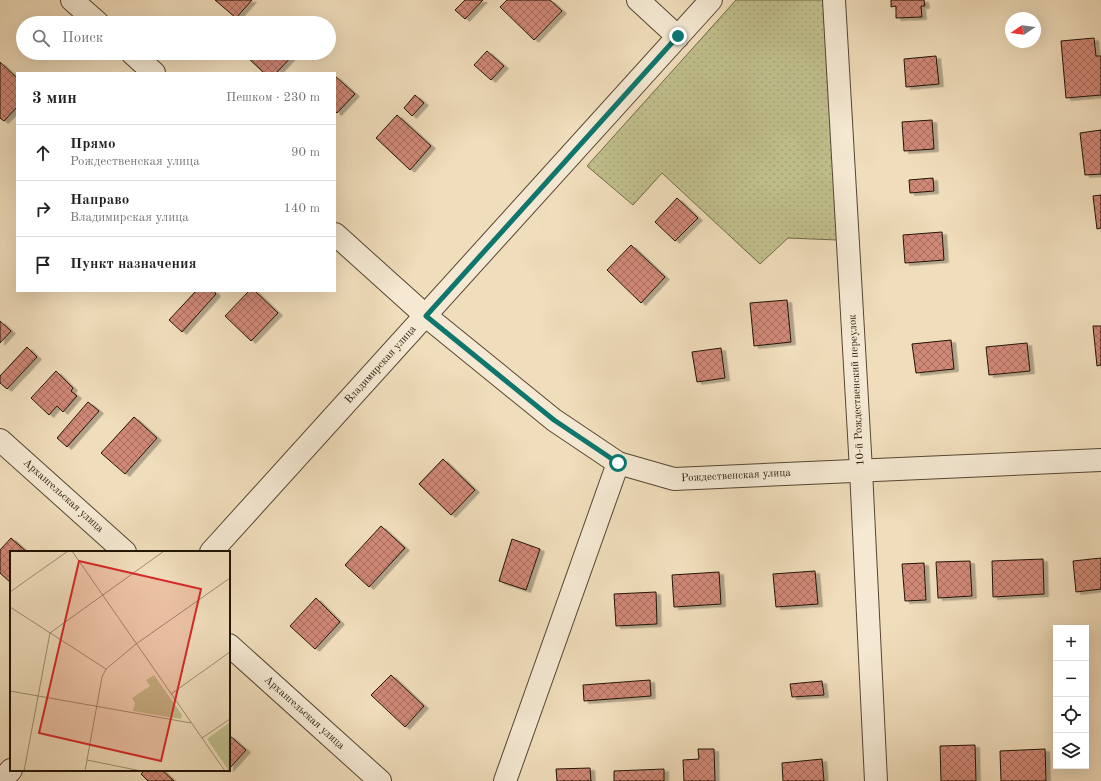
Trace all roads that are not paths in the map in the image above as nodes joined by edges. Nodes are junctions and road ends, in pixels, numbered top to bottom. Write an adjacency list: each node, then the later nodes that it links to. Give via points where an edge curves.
1 (72, 0): 5 (street)
2 (638, 0): 6 (street)
3 (711, 0): 6 (street, Владимирская улица)
4 (834, 0): 14 (street, 10-й Рождественский переулок)
5 (90, 16)
6 (678, 36): 10 (street, Владимирская улица)
7 (140, 60): 8 (street)
8 (153, 72)
9 (336, 235): 10 (street, Рождественская улица)
10 (426, 316): 13 (street, Рождественская улица, via 554,420); 16 (street, Владимирская улица)
11 (0, 440): 15 (street, Архангельская улица)
12 (1101, 460): 14 (street, Рождественская улица)
13 (618, 463): 14 (street, Рождественская улица, via 674,479); 21 (street)
14 (861, 470): 22 (street, 10-й Рождественский переулок)
15 (124, 551)
16 (212, 551)
17 (230, 646): 20 (street, Архангельская улица)
18 (10, 771): 19 (street)
19 (1, 781)
20 (380, 781)
21 (505, 781)
22 (876, 781)

